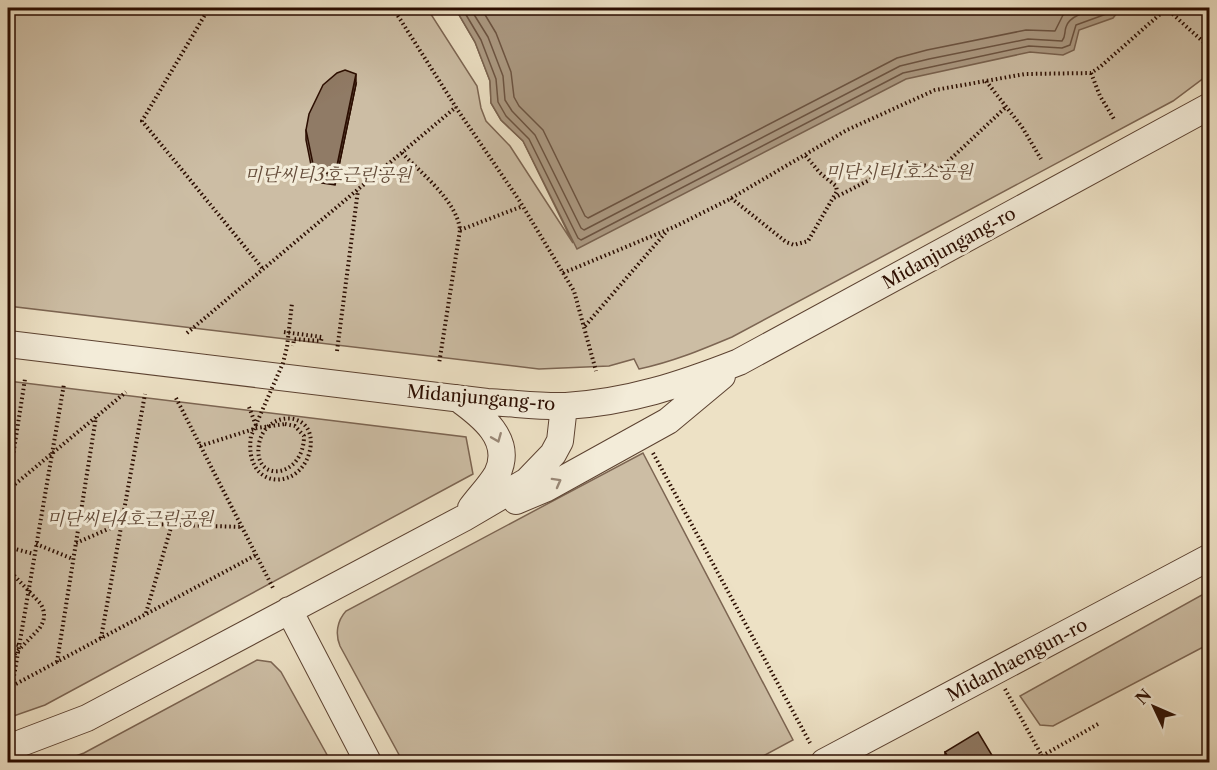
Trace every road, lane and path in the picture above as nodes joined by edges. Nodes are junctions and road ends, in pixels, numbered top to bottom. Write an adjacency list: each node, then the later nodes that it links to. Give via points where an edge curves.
1 (209, 8): 20 (path, via 142,120)
2 (393, 8): 9 (path)
3 (1167, 8): 4 (path); 5 (path)
4 (1209, 48)
5 (1092, 73): 6 (path, via 1025,74); 10 (path)
6 (986, 81): 8 (path); 12 (path, via 935,90 847,130)
7 (1209, 105): 29 (street, Midanjungang-ro)
8 (1006, 107): 13 (path); 16 (path, via 940,169 910,162)
9 (456, 108): 11 (path); 17 (path)
10 (1114, 119)
11 (402, 153): 14 (path); 18 (path, via 452,206)
12 (805, 155): 15 (path); 16 (path, via 836,186)
13 (1041, 159)
14 (358, 189): 20 (path); 28 (path)
15 (731, 198): 16 (path, via 772,233 794,245 808,241); 19 (path)
16 (834, 198)
17 (523, 206): 18 (path); 21 (path)
18 (460, 230): 30 (path)
19 (668, 230): 21 (path); 23 (path)
20 (263, 269): 24 (path)
21 (563, 273): 23 (path, via 574,291)
22 (292, 303): 25 (path, bridge)
23 (585, 326): 31 (path)
24 (187, 333)
25 (286, 333): 27 (path, via 322,337 321,341 294,339); 41 (path, bridge, via 283,363 251,436 249,448 254,468 266,478 284,479 305,462 309,452 305,425 283,418 269,426 260,438 258,456 267,470 275,472 284,471 300,456 304,436 295,426 285,424)
26 (8, 344): 37 (street, Midanjungang-ro)
27 (293, 346)
28 (337, 351)
29 (739, 362): 38 (street, Midanjungang-ro, via 684,384 630,398); 46 (street, one-way to 29, via 523,499 668,421)
30 (439, 364)
31 (596, 371)
32 (25, 379): 45 (path)
33 (64, 384): 44 (path)
34 (126, 392): 40 (path)
35 (145, 394): 47 (path)
36 (176, 398): 43 (path)
37 (456, 398): 38 (street, Midanjungang-ro); 46 (street, one-way to 46, via 481,415 495,431 501,450 497,474)
38 (564, 406): 46 (street, via 560,441 541,468 527,481)
39 (249, 407): 41 (path)
40 (96, 417): 44 (path); 51 (path)
41 (257, 428): 43 (path)
42 (648, 444): 73 (path)
43 (201, 446): 49 (path)
44 (52, 453): 45 (path); 50 (path)
45 (8, 489)
46 (464, 518): 60 (street)
47 (122, 523): 48 (path); 51 (path); 62 (path)
48 (172, 524): 49 (path); 61 (path)
49 (242, 527): 54 (path)
50 (36, 544): 53 (path); 56 (path)
51 (76, 544): 56 (path)
52 (8, 547): 53 (path)
53 (34, 554): 59 (path)
54 (256, 555): 58 (path); 61 (path)
55 (1209, 557): 68 (street, Midanhaengun-ro)
56 (73, 559): 67 (path)
57 (8, 569): 59 (path)
58 (273, 588)
59 (28, 590): 64 (path); 65 (path, via 44,609 43,623)
60 (289, 610): 72 (street, via 87,718); 74 (street)
61 (145, 614): 62 (path)
62 (100, 638): 67 (path)
63 (8, 642): 64 (path)
64 (19, 645): 65 (path)
65 (18, 651): 66 (path); 69 (path)
66 (8, 661)
67 (57, 662): 69 (path)
68 (995, 672): 71 (path, via 1042,756); 73 (street, Midanhaengun-ro)
69 (12, 686): 70 (path)
70 (8, 711)
71 (1098, 724)
72 (8, 748)
73 (817, 753)
74 (368, 762)

